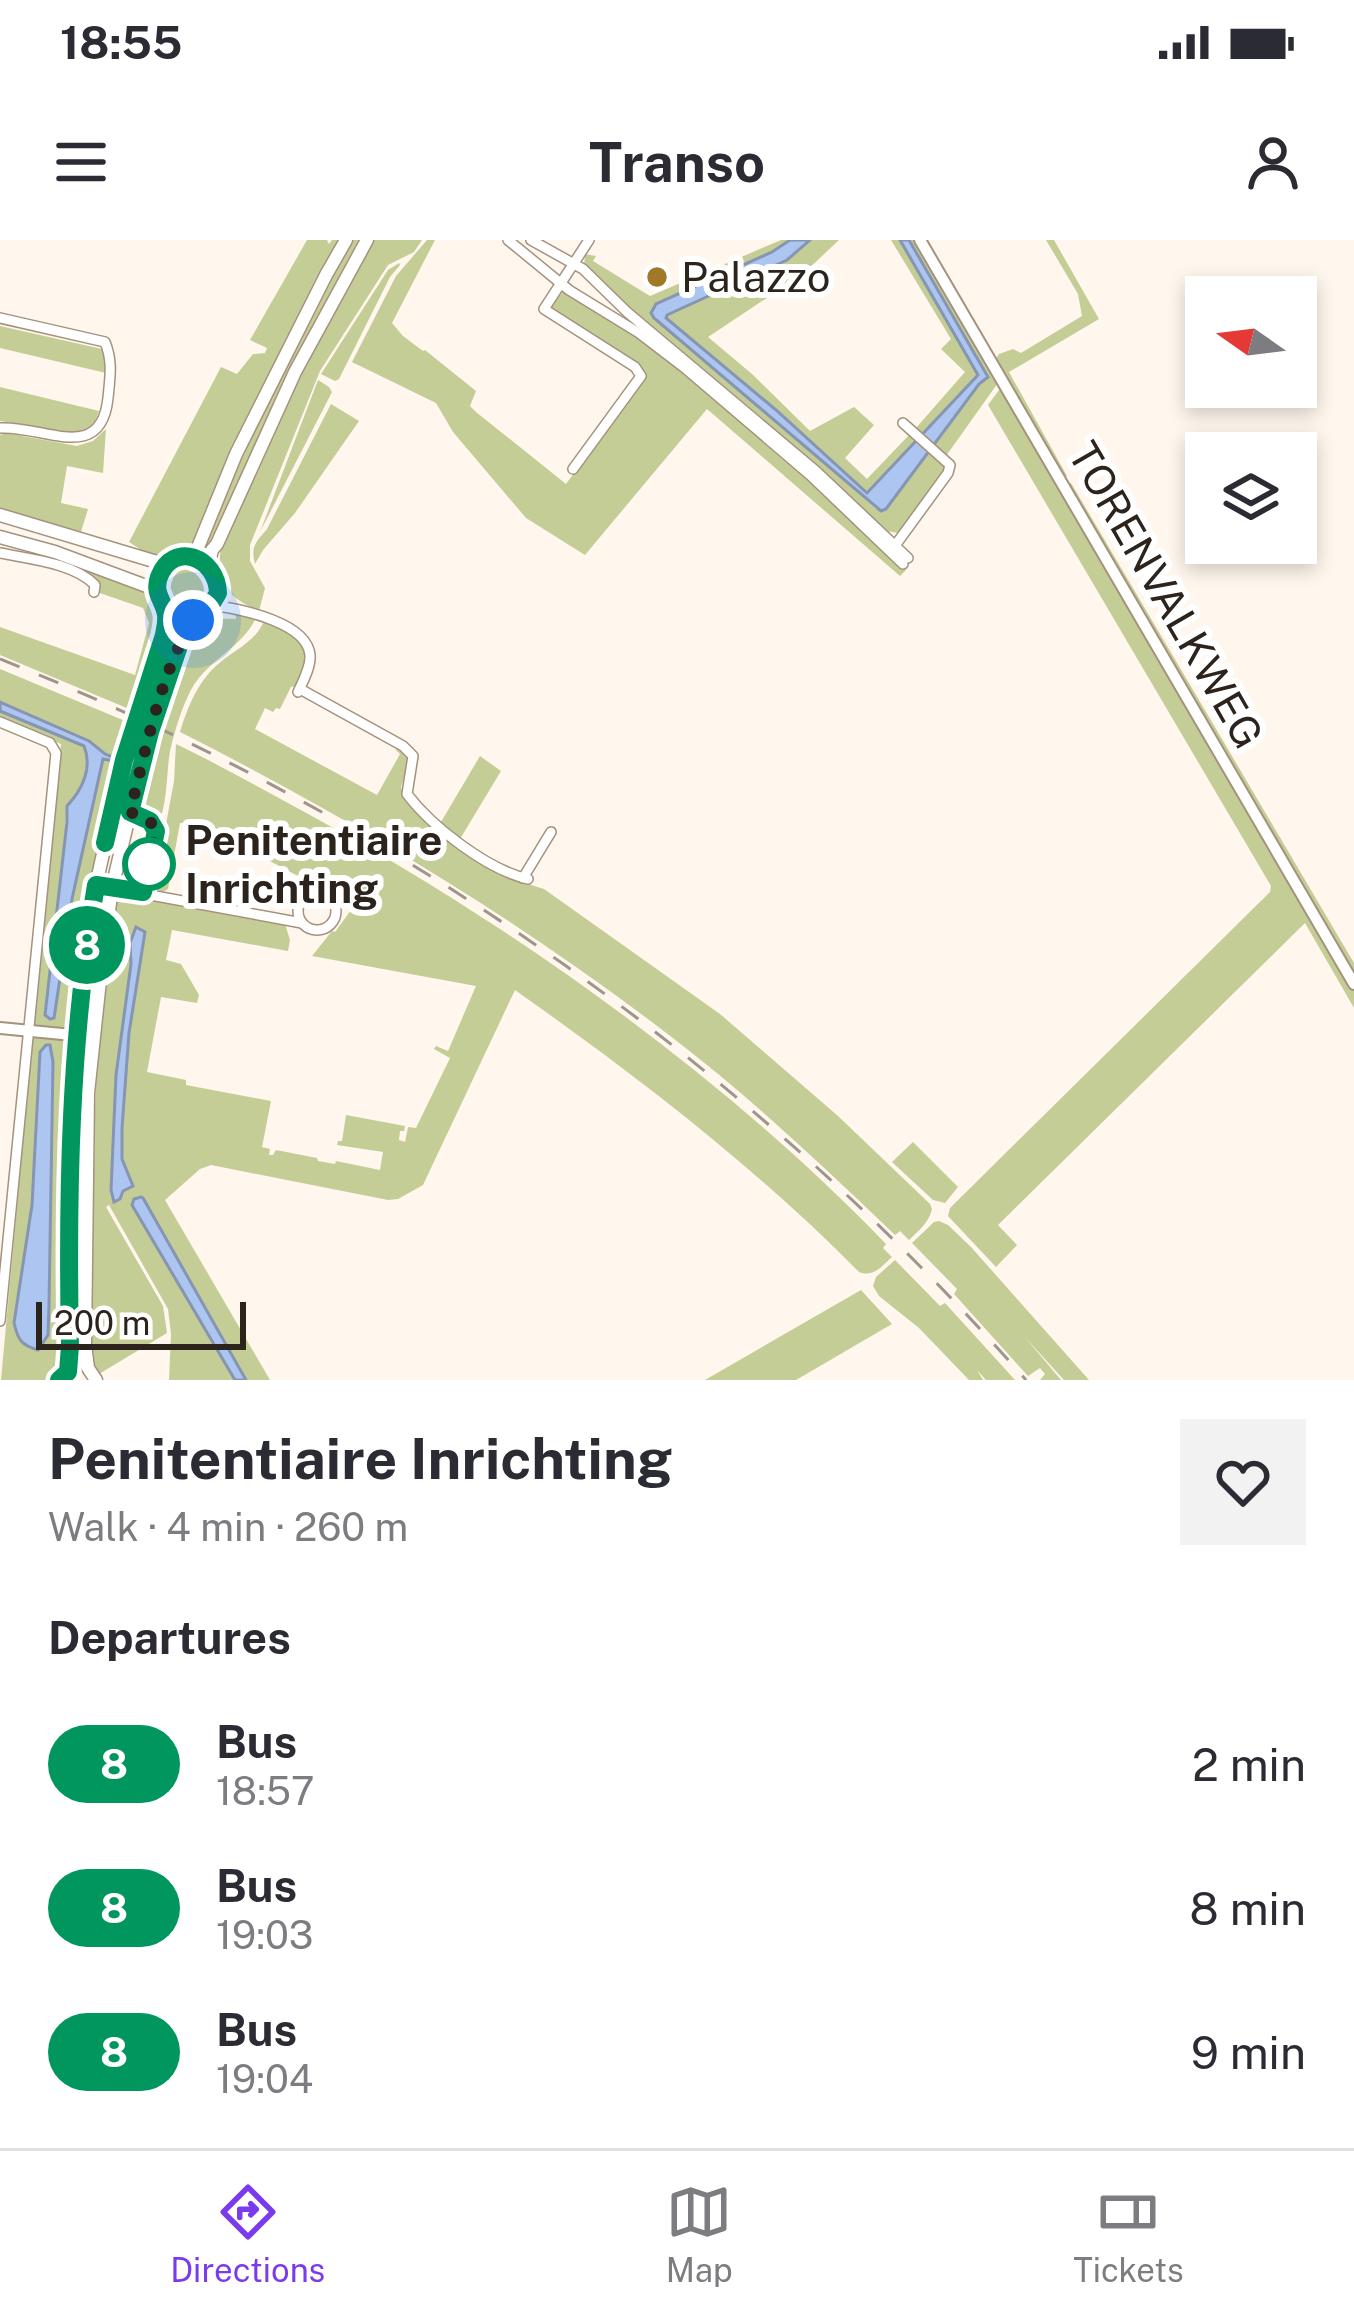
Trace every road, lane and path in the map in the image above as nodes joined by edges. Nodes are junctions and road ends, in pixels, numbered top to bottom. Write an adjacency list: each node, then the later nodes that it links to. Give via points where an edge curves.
1 (346, 240): 18 (main road)
2 (367, 240): 22 (main road, via 290,383)
3 (508, 240): 8 (street)
4 (531, 240): 7 (street)
5 (589, 240): 7 (street)
6 (920, 240): 35 (street, TORENVALKWEG)
7 (575, 263): 8 (street); 16 (street, via 816,471)
8 (562, 282): 12 (street, via 544,309 641,376); 16 (street, via 686,369)
9 (0, 318): 11 (street, via 105,342 112,369 106,414 91,435)
10 (903, 423): 16 (street, via 950,465)
11 (0, 428)
12 (573, 469)
13 (0, 515): 14 (main road)
14 (60, 532): 19 (street); 21 (main road)
15 (0, 537): 19 (main road)
16 (892, 548): 20 (street)
17 (0, 553): 19 (street)
18 (191, 556): 21 (main road); 22 (main road); 23 (main road, via 170,569)
19 (53, 558): 23 (main road); 24 (street, via 90,579)
20 (905, 561)
21 (167, 565): 23 (main road)
22 (211, 565): 25 (main road, via 222,580)
23 (159, 591): 26 (main road)
24 (94, 592)
25 (220, 598): 27 (main road, via 204,619); 30 (street, via 304,639 310,661 299,691 403,746 413,756 407,794 455,840 526,879)
26 (169, 612): 27 (main road); 31 (main road)
27 (190, 620): 29 (main road)
28 (0, 722): 37 (street, via 50,742 56,753)
29 (130, 812): 32 (main road); 33 (street, via 156,831)
30 (551, 832)
31 (96, 885): 32 (street); 38 (main road)
32 (112, 888): 33 (street); 39 (main road)
33 (143, 892): 34 (street)
34 (302, 923): 34 (street, via 329,926 331,898 302,898)
35 (1354, 984)
36 (0, 1028): 37 (street)
37 (29, 1031): 38 (street); 40 (street)
38 (76, 1035): 39 (street); 42 (main road, via 70,1346)
39 (93, 1037): 42 (main road, via 86,1345)
40 (6, 1206): 41 (street)
41 (0, 1321)
42 (78, 1377)

